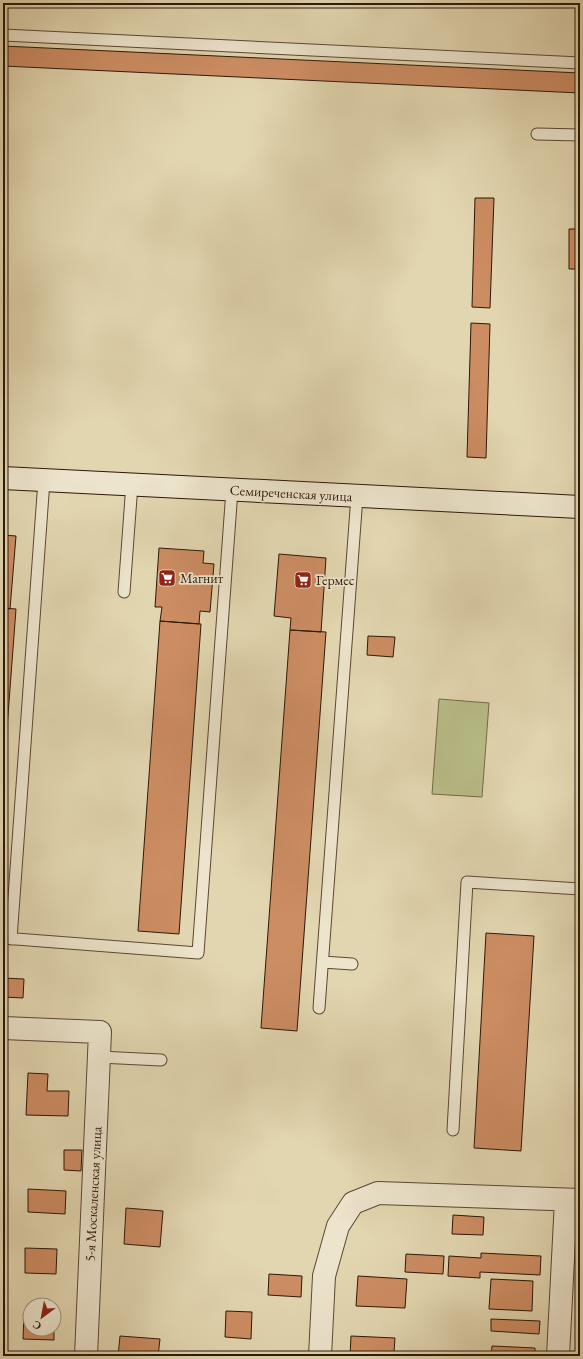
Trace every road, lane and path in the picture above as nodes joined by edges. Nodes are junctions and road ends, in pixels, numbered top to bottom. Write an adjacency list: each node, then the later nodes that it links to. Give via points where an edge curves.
1 (3, 35): 2 (lane)
2 (580, 63)
3 (537, 134): 4 (lane)
4 (580, 135)
5 (3, 478): 6 (street, Семиреченская улица)
6 (44, 480): 7 (street, Семиреченская улица); 13 (lane)
7 (132, 484): 8 (street, Семиреченская улица); 11 (lane)
8 (232, 490): 9 (street, Семиреченская улица); 13 (lane, via 198,953)
9 (356, 496): 10 (street, Семиреченская улица); 14 (lane)
10 (580, 507)
11 (124, 592)
12 (580, 889): 20 (lane, via 467,882)
13 (7, 939)
14 (323, 962): 15 (lane); 16 (lane)
15 (352, 964)
16 (319, 1008)
17 (3, 1028): 18 (street, 5-я Москаленская улица, via 100,1032)
18 (99, 1058): 19 (lane); 22 (street, 5-я Москаленская улица)
19 (161, 1060)
20 (453, 1130)
21 (573, 1200): 23 (street, via 378,1193 353,1204 338,1226 324,1276); 24 (street)
22 (86, 1356)
23 (320, 1356)
24 (558, 1356)

